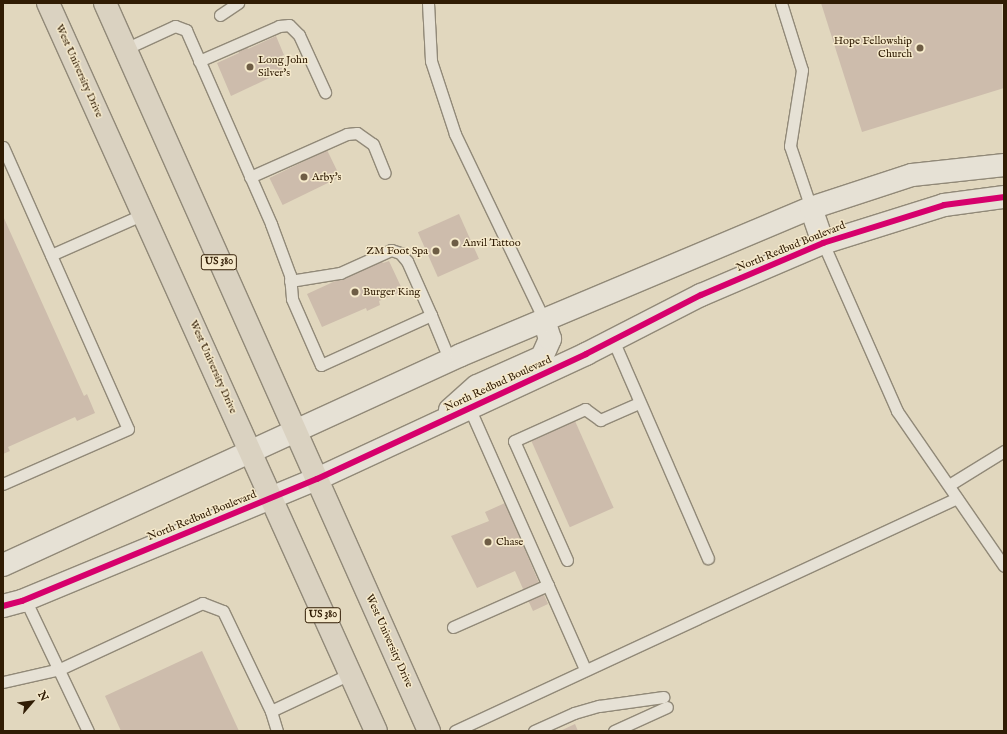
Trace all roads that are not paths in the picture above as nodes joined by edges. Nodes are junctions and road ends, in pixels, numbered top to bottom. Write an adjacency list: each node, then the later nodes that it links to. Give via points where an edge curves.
1 (48, 3): 16 (highway, West University Drive / US 380)
2 (105, 3): 7 (highway, West University Drive / US 380)
3 (238, 3): 6 (lane)
4 (428, 3): 21 (lane, via 431,62 455,134)
5 (781, 3): 15 (lane, via 802,70 790,146)
6 (220, 15)
7 (125, 49): 8 (lane, via 175,26 186,30); 26 (highway, West University Drive / US 380)
8 (199, 61): 9 (lane, via 279,26 289,25 299,35); 13 (lane)
9 (325, 92)
10 (3, 147): 18 (lane)
11 (1004, 165): 15 (street, via 912,175)
12 (385, 173): 13 (lane, via 372,144 357,133 347,134)
13 (250, 177): 19 (lane, via 271,224)
14 (1004, 197): 17 (street, North Redbud Boulevard, via 944,205)
15 (812, 208): 17 (street); 21 (street)
16 (144, 214): 18 (lane); 28 (highway, West University Drive / US 380)
17 (823, 243): 22 (street, North Redbud Boulevard, via 701,295); 31 (lane, via 897,411)
18 (51, 255): 30 (lane, via 128,428)
19 (290, 281): 20 (lane, via 340,273 391,250 400,253 407,261); 20 (lane, via 292,299 321,365)
20 (431, 315): 23 (lane)
21 (544, 320): 23 (street); 24 (street, via 550,339 542,357 477,386)
22 (613, 340): 24 (street, North Redbud Boulevard); 25 (lane)
23 (450, 361): 26 (street)
24 (467, 403): 29 (street, North Redbud Boulevard, via 433,426); 38 (lane)
25 (639, 403): 34 (lane); 35 (lane, via 600,420 585,409 514,441)
26 (295, 432): 28 (street); 29 (highway, West University Drive / US 380)
27 (1004, 451): 31 (lane)
28 (251, 452): 32 (highway, West University Drive / US 380); 36 (street)
29 (316, 479): 32 (street, North Redbud Boulevard); 50 (highway, West University Drive / US 380)
30 (3, 484)
31 (949, 485): 33 (lane)
32 (271, 498): 39 (street, North Redbud Boulevard); 44 (highway, West University Drive / US 380)
33 (957, 498): 37 (lane); 43 (lane)
34 (708, 558)
35 (567, 560)
36 (3, 565)
37 (1004, 566)
38 (548, 585): 41 (lane); 43 (lane)
39 (25, 600): 40 (street, North Redbud Boulevard); 42 (lane)
40 (3, 606)
41 (452, 627)
42 (60, 669): 45 (lane); 46 (lane, via 202,604 222,611); 47 (lane)
43 (585, 669): 51 (lane)
44 (350, 674): 46 (lane); 49 (highway, West University Drive / US 380)
45 (3, 682)
46 (271, 711): 48 (lane)
47 (88, 731)
48 (277, 731)
49 (376, 731)
50 (429, 731)
51 (455, 731)
52 (534, 731): 53 (lane, via 574,713 599,706 665,702)
53 (614, 731)

